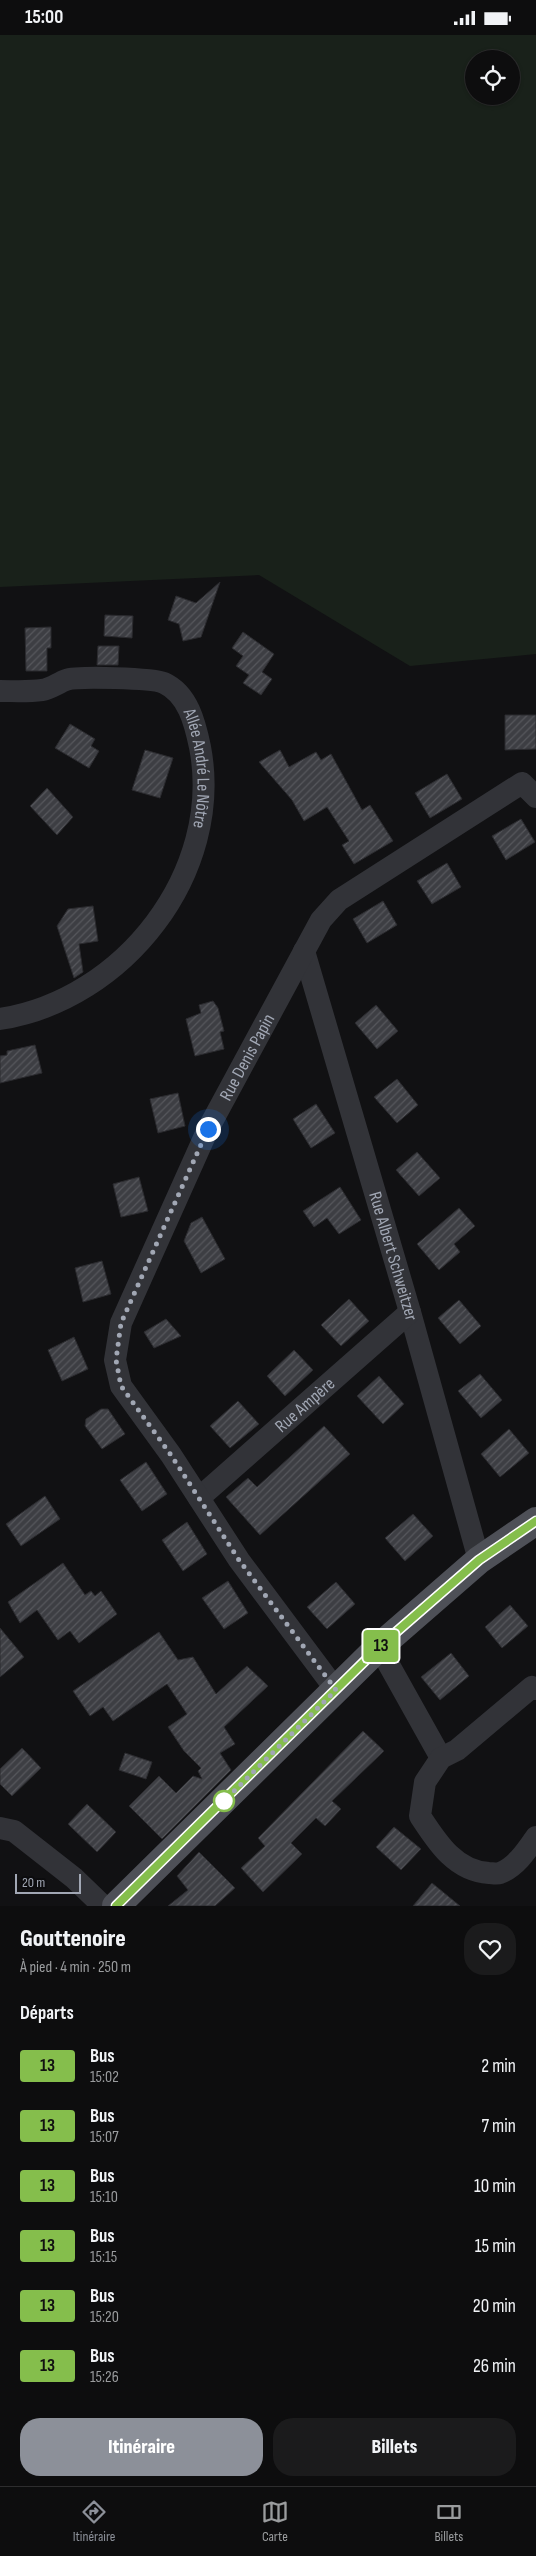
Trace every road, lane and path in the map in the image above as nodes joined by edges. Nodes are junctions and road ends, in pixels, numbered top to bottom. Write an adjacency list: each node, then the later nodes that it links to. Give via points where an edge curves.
1 (0, 691): 4 (street, Allée André Le Nôtre, via 43,690 68,679 164,683 182,699 195,722 203,762 202,805 194,848 172,901 146,937 111,970 77,992 46,1007)
2 (529, 790): 3 (street, Rue Denis Papin, via 339,900 321,920)
3 (304, 951): 5 (street, Rue Albert Schweitzer); 6 (street, Rue Denis Papin, via 208,1129 121,1323 116,1360 121,1386)
4 (0, 1019)
5 (410, 1312): 6 (street, Rue Ampère); 8 (street, Rue Albert Schweitzer)
6 (200, 1498): 11 (street, Rue Denis Papin, via 239,1560)
7 (536, 1521): 8 (main road)
8 (479, 1560): 9 (main road)
9 (379, 1647): 11 (main road); 12 (street)
10 (536, 1689): 12 (street, via 532,1687 457,1749)
11 (336, 1690): 16 (main road)
12 (441, 1758): 14 (street, via 425,1782 420,1816 436,1841 458,1863 475,1872 500,1873 521,1858)
13 (0, 1829): 15 (street, via 14,1831 74,1877)
14 (536, 1837)
15 (102, 1906)
16 (116, 1906)

